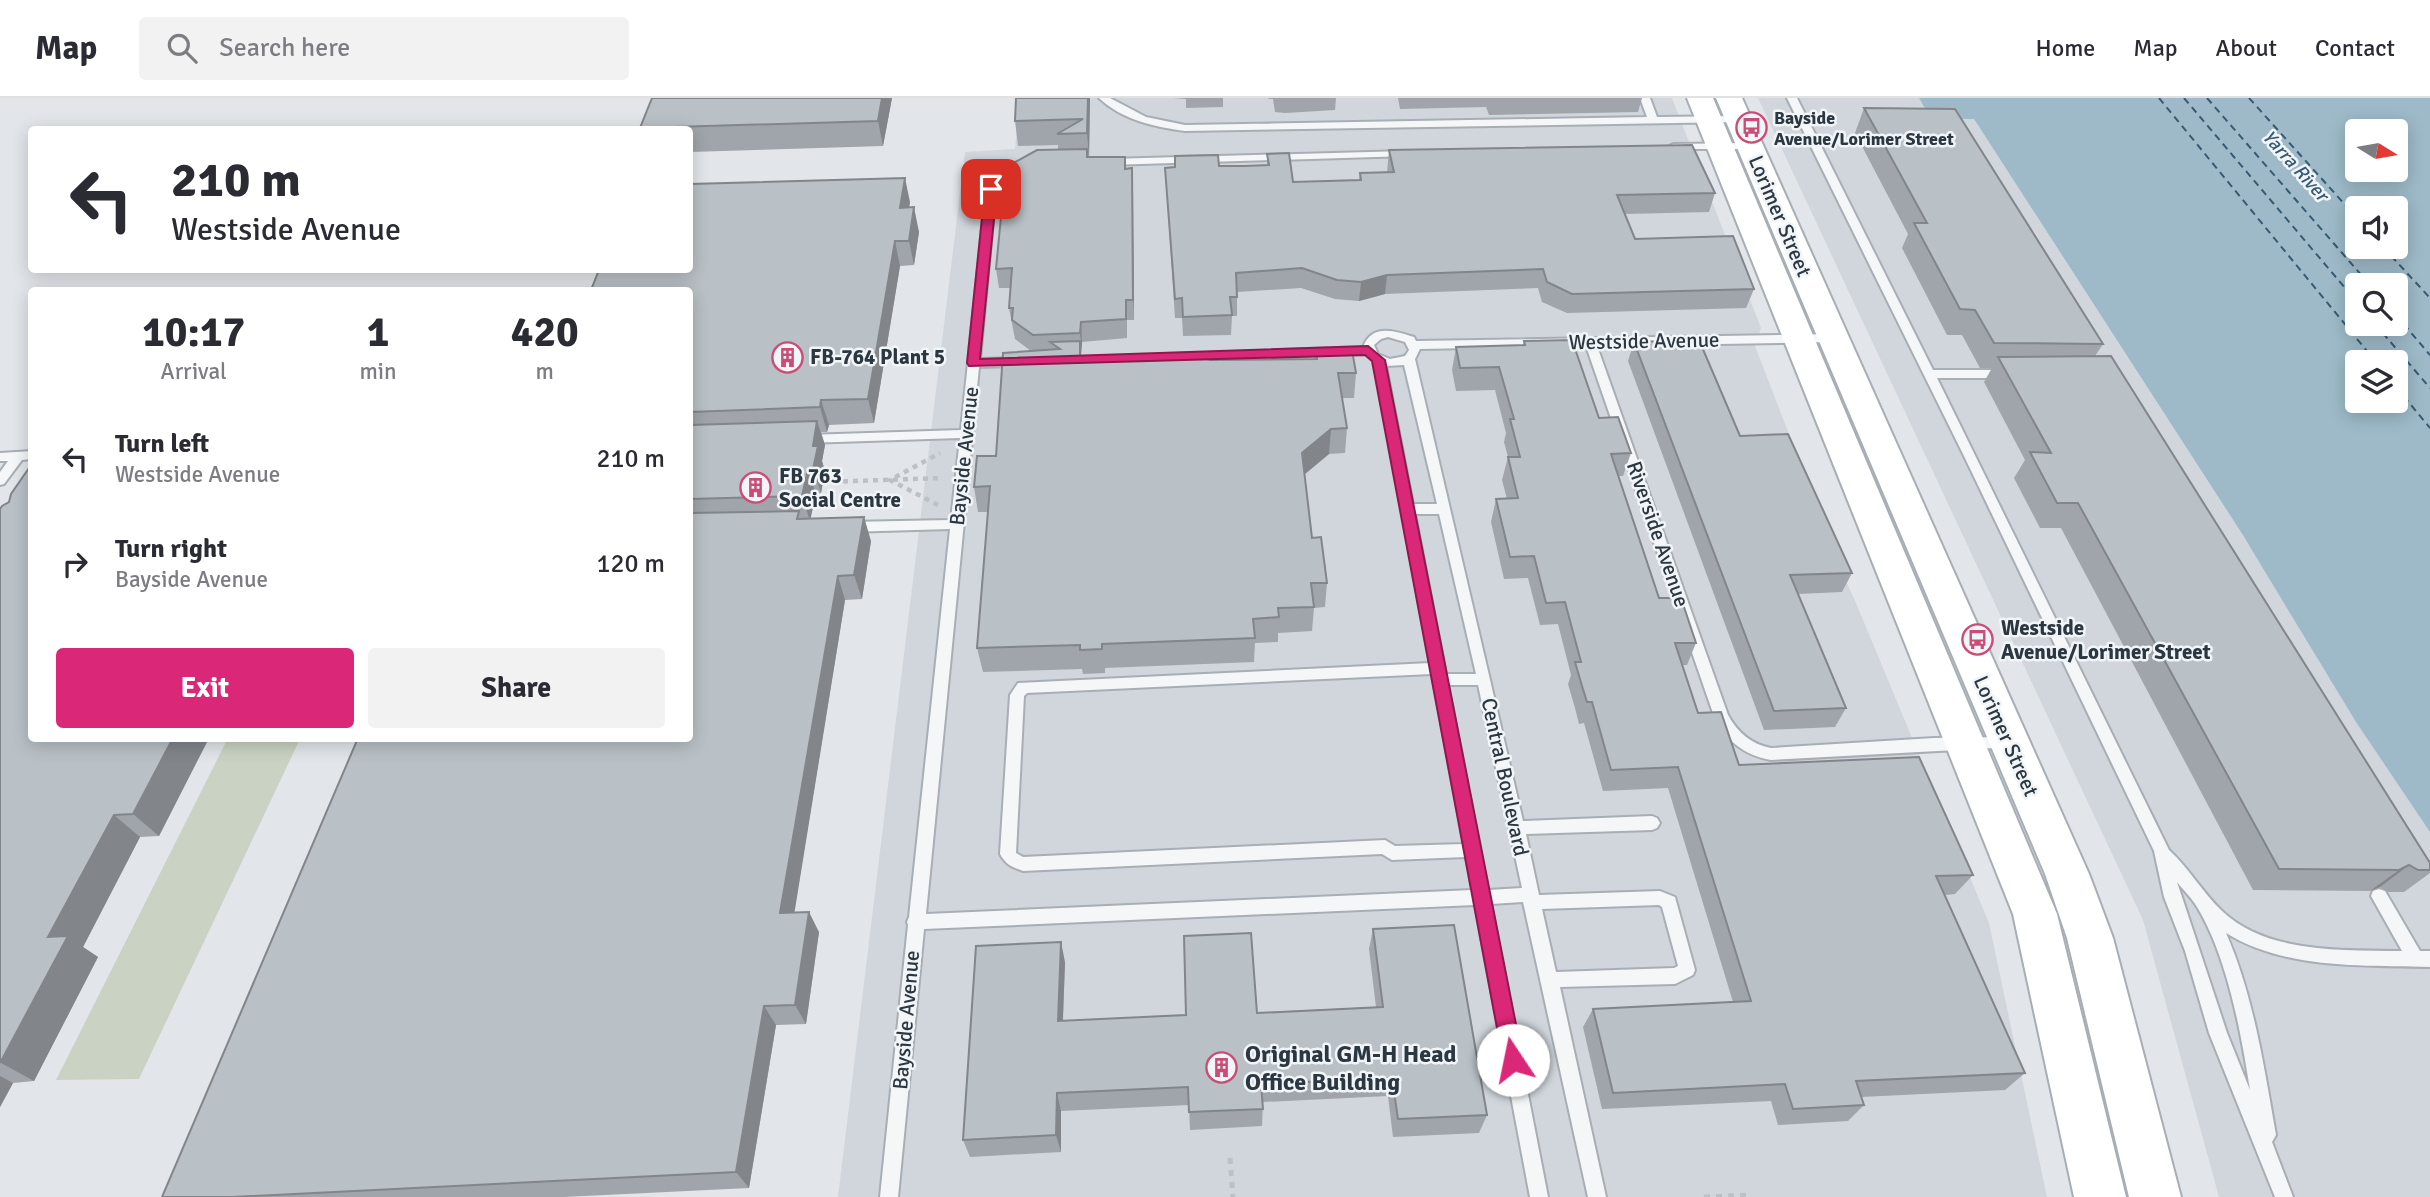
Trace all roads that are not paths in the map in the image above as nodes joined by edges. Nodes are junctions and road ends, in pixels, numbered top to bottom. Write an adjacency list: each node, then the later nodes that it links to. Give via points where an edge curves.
1 (1104, 98): 5 (lane, via 1129,115 1185,128)
2 (1644, 98): 5 (lane)
3 (1792, 98): 19 (lane)
4 (1704, 108): 5 (lane); 6 (lane); 7 (main road, Lorimer Street)
5 (1653, 120)
6 (1739, 121): 7 (lane); 12 (main road, Lorimer Street)
7 (1719, 146): 8 (lane); 12 (main road, Lorimer Street)
8 (1655, 148)
9 (1420, 153): 10 (lane)
10 (1099, 162)
11 (1034, 164): 18 (lane, Bayside Avenue, via 1010,167 991,189)
12 (1816, 338): 13 (lane, Westside Avenue); 32 (main road, Lorimer Street); 33 (main road, Lorimer Street)
13 (1590, 342): 14 (lane, Westside Avenue); 32 (lane, Riverside Avenue, via 1721,716 1734,736 1749,748 1771,754)
14 (1412, 352): 15 (lane, via 1391,363); 15 (lane, via 1410,340 1381,334 1370,340); 27 (lane, Central Boulevard)
15 (1373, 355): 16 (lane); 26 (lane, Central Boulevard)
16 (1169, 358)
17 (1038, 361): 18 (lane)
18 (973, 363): 21 (lane, Bayside Avenue)
19 (1930, 374): 20 (lane); 37 (lane)
20 (2024, 374)
21 (965, 436): 22 (lane); 28 (lane, Bayside Avenue)
22 (786, 440)
23 (25, 456): 24 (lane); 25 (lane)
24 (0, 457)
25 (0, 481)
26 (1408, 509): 27 (lane); 30 (lane, Central Boulevard)
27 (1444, 509): 31 (lane, Central Boulevard)
28 (958, 520): 29 (lane); 42 (lane, Bayside Avenue)
29 (837, 527)
30 (1439, 674): 31 (lane); 36 (lane, Central Boulevard); 36 (lane, via 1360,671 1023,687 1017,695 1008,854 1023,864 1385,847 1392,853)
31 (1484, 679): 35 (lane, Central Boulevard)
32 (1964, 743): 33 (lane, Riverside Avenue); 49 (main road, Lorimer Street, via 2038,921)
33 (2009, 743): 50 (main road, Lorimer Street, via 2087,928)
34 (1651, 823): 35 (lane)
35 (1516, 828): 41 (lane, Central Boulevard)
36 (1473, 850): 39 (lane, Central Boulevard)
37 (2162, 851): 38 (lane); 45 (lane, via 2172,897 2218,1033)
38 (2188, 881): 43 (lane, via 2225,924 2270,946 2306,953); 45 (lane, via 2214,927 2245,1016)
39 (1481, 896): 41 (lane); 42 (lane); 47 (lane, Central Boulevard)
40 (2379, 896): 43 (lane)
41 (1531, 899): 44 (lane, Central Boulevard); 44 (lane, via 1660,898 1669,902 1687,970 1675,976)
42 (915, 922): 46 (lane, Bayside Avenue)
43 (2423, 959)
44 (1549, 980): 48 (lane, Central Boulevard)
45 (2272, 1163): 51 (lane)
46 (889, 1197)
47 (1539, 1197)
48 (1597, 1197)
49 (2100, 1197)
50 (2155, 1197)
51 (2284, 1197)

